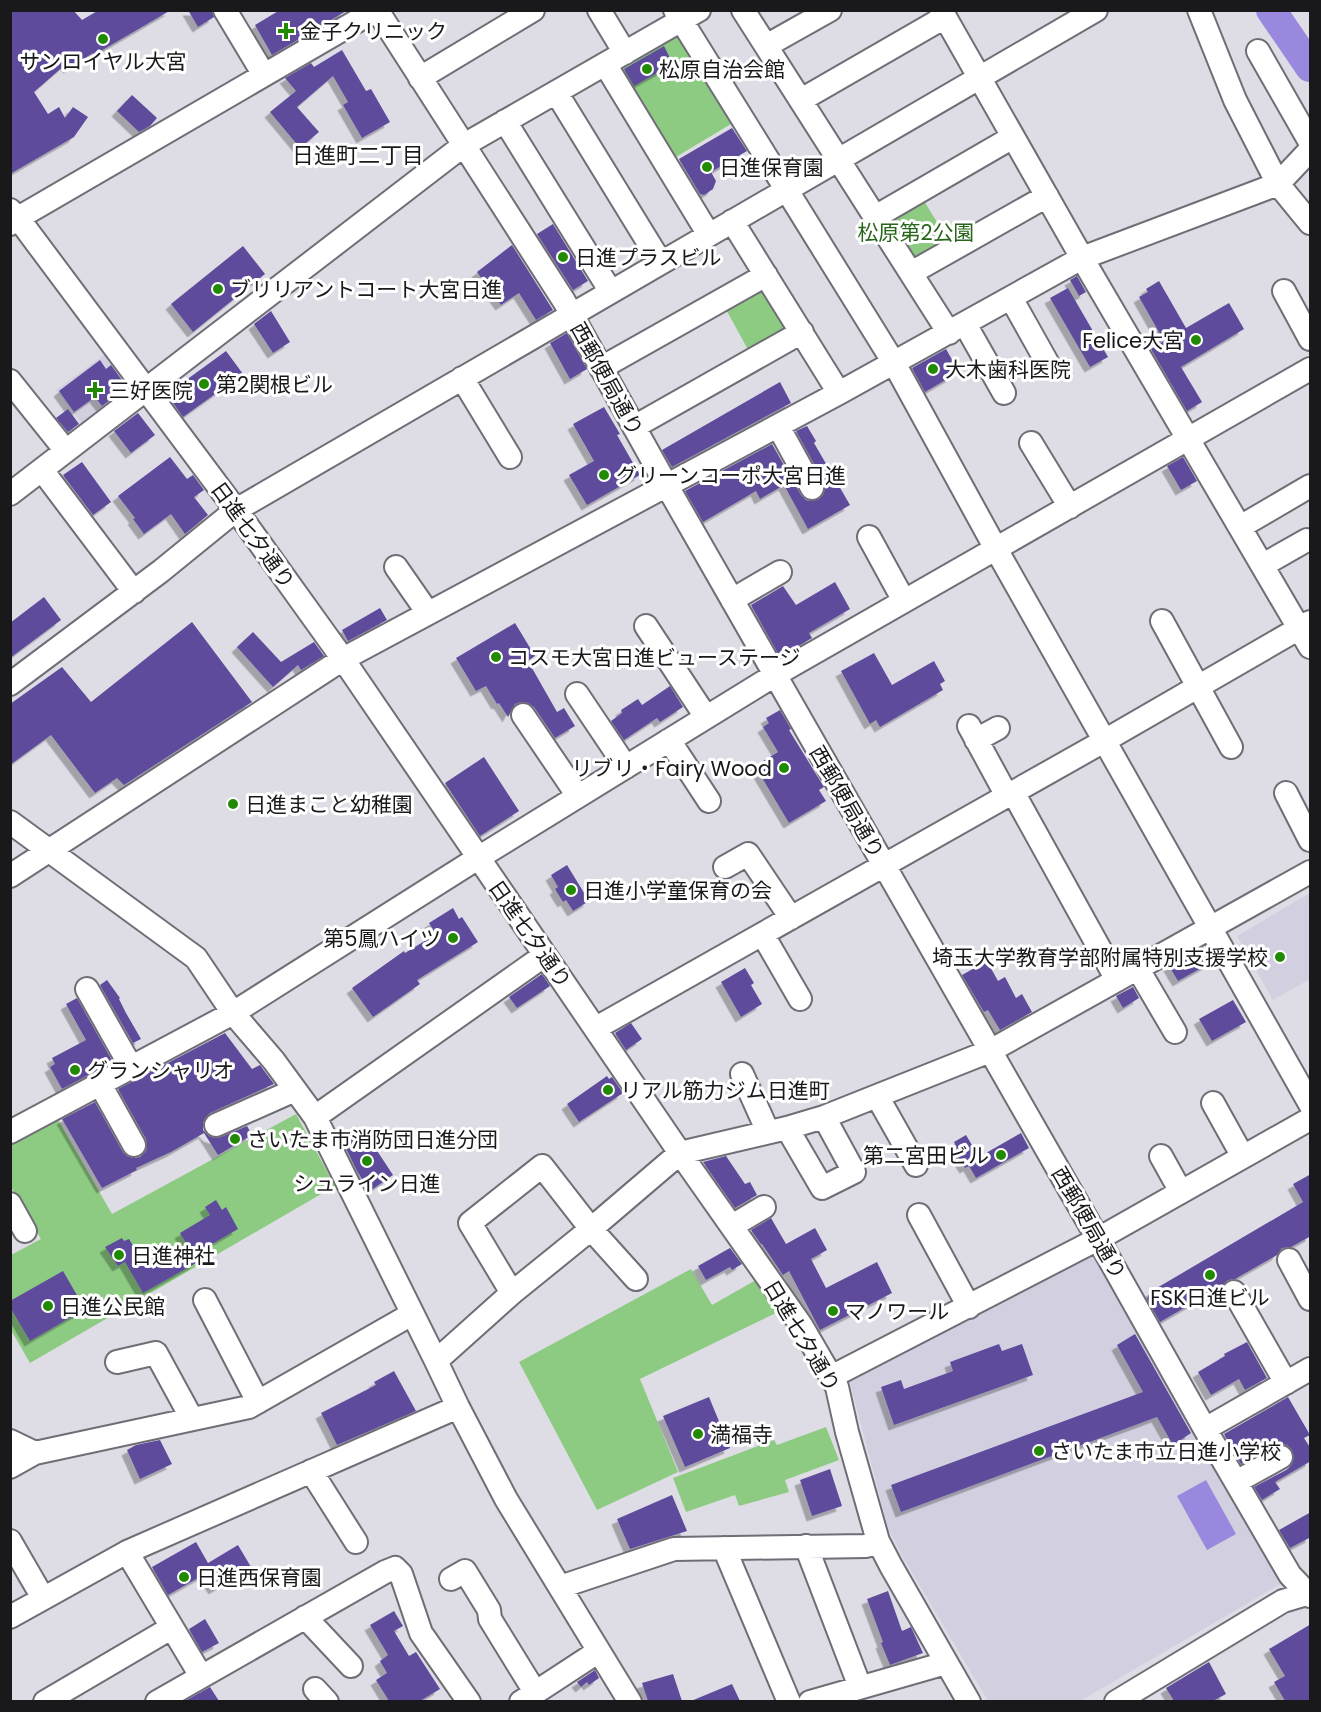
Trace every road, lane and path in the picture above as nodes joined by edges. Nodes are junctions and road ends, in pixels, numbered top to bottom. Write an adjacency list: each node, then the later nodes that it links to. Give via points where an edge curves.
1 (225, 10): 15 (street)
2 (377, 10): 15 (street); 16 (street, 西郵便局通り)
3 (533, 10): 16 (street)
4 (599, 10): 13 (street)
5 (743, 10): 11 (street)
6 (830, 10): 11 (street)
7 (1096, 10): 17 (street)
8 (1199, 10): 26 (street, via 1235,100)
9 (685, 14): 13 (street); 27 (street)
10 (943, 14): 17 (street); 19 (street)
11 (766, 46): 19 (street)
12 (1258, 51): 22 (street)
13 (625, 53): 14 (street)
14 (605, 64): 18 (street); 33 (street)
15 (264, 75): 29 (street)
16 (420, 78): 23 (street, 西郵便局通り)
17 (979, 78): 21 (street); 25 (street)
18 (556, 92): 20 (street); 35 (street)
19 (801, 100): 25 (street)
20 (505, 121): 23 (street); 39 (street)
21 (1013, 137): 28 (street); 30 (street)
22 (1311, 142)
23 (464, 145): 41 (street, 西郵便局通り); 51 (street)
24 (1311, 150): 26 (street)
25 (838, 160): 27 (street); 30 (street)
26 (1278, 184): 32 (street); 34 (street)
27 (787, 189): 31 (street); 45 (street)
28 (1047, 196): 34 (street); 36 (street)
29 (13, 217): 51 (street, 日進七夕通り)
30 (875, 217): 36 (street)
31 (732, 221): 33 (street); 37 (street)
32 (1311, 223)
33 (709, 235): 35 (street)
34 (1082, 258): 40 (street); 56 (street)
35 (661, 263): 39 (street)
36 (910, 273): 42 (street)
37 (766, 275): 43 (street); 47 (street)
38 (1284, 291): 44 (street)
39 (611, 292): 41 (street)
40 (1011, 298): 42 (street); 46 (street)
41 (571, 315): 47 (street, 西郵便局通り); 49 (street)
42 (957, 328): 45 (street); 53 (street)
43 (802, 332): 52 (street); 55 (street)
44 (1311, 339)
45 (894, 363): 52 (street); 70 (street)
46 (1048, 364)
47 (601, 368): 55 (street, 西郵便局通り)
48 (1311, 369): 56 (street)
49 (462, 378): 59 (street); 66 (street)
50 (10, 381): 58 (street)
51 (146, 389): 58 (street); 66 (street, 日進七夕通り)
52 (840, 393): 54 (street)
53 (1004, 393)
54 (777, 426): 61 (street); 64 (street)
55 (634, 428): 61 (street, 西郵便局通り)
56 (1188, 439): 65 (street); 67 (street)
57 (1031, 444): 65 (street)
58 (66, 451): 60 (street)
59 (510, 456)
60 (42, 470): 63 (street); 74 (street)
61 (666, 486): 75 (street, 西郵便局通り); 77 (street)
62 (1311, 486): 67 (street)
63 (13, 488)
64 (812, 488)
65 (1070, 507): 70 (street)
66 (236, 510): 74 (street); 81 (street, 日進七夕通り)
67 (1240, 527): 71 (street)
68 (869, 537): 76 (street)
69 (1306, 540): 71 (street)
70 (996, 549): 76 (street); 90 (street)
71 (1263, 565): 80 (street)
72 (396, 567): 77 (street)
73 (780, 572): 75 (street)
74 (134, 592): 83 (street)
75 (732, 600): 82 (street, 西郵便局通り)
76 (904, 601): 82 (street)
77 (428, 613): 81 (street)
78 (1162, 621): 84 (street)
79 (646, 626): 87 (street)
80 (1307, 632): 84 (street)
81 (343, 659): 99 (street); 100 (street, 日進七夕通り)
82 (775, 675): 87 (street); 101 (street, 西郵便局通り)
83 (10, 684)
84 (1198, 687): 90 (street); 91 (street)
85 (577, 694): 92 (street)
86 (523, 715): 95 (street)
87 (706, 717): 89 (street)
88 (998, 728): 94 (street, via 973,733)
89 (669, 740): 92 (street); 96 (street)
90 (1104, 741): 94 (street); 106 (street)
91 (1231, 747)
92 (626, 767): 95 (street)
93 (1286, 793): 98 (street)
94 (1010, 794): 101 (street); 110 (street)
95 (578, 796): 100 (street)
96 (710, 801)
97 (10, 822): 99 (street)
98 (1311, 840)
99 (50, 851): 104 (street); 113 (street, via 196,958)
100 (477, 858): 108 (street, 日進七夕通り); 113 (street)
101 (883, 865): 105 (street); 116 (street, 西郵便局通り)
102 (725, 867): 105 (street, via 748,854)
103 (1311, 872): 106 (street)
104 (10, 876)
105 (791, 918): 107 (street)
106 (1210, 928): 109 (street); 123 (street)
107 (763, 935): 112 (street); 114 (street)
108 (545, 955): 114 (street, 日進七夕通り); 124 (street)
109 (1138, 969): 110 (street); 115 (street)
110 (1118, 980): 116 (street)
111 (87, 989): 117 (street)
112 (800, 999)
113 (233, 1013): 117 (street); 120 (street)
114 (596, 1028): 131 (street, 日進七夕通り)
115 (1175, 1032)
116 (990, 1051): 121 (street); 142 (street, 西郵便局通り)
117 (131, 1067): 119 (street)
118 (742, 1074): 128 (street)
119 (100, 1084): 129 (street); 130 (street)
120 (295, 1090): 124 (street); 127 (street)
121 (877, 1096): 125 (street); 134 (street)
122 (1213, 1103): 133 (street)
123 (1311, 1104)
124 (315, 1117): 150 (street)
125 (824, 1117): 128 (street); 128 (street, via 854,1172 822,1188)
126 (1311, 1119): 133 (street)
127 (216, 1125)
128 (777, 1130): 131 (street)
129 (10, 1132)
130 (134, 1145)
131 (680, 1153): 139 (street, 日進七夕通り); 140 (street)
132 (1161, 1156): 135 (street)
133 (1243, 1157): 135 (street)
134 (916, 1165)
135 (1181, 1192): 142 (street)
136 (10, 1204): 141 (street)
137 (764, 1207): 139 (street)
138 (919, 1215): 149 (street)
139 (732, 1226): 154 (street, 日進七夕通り, via 801,1325)
140 (591, 1229): 144 (street); 145 (street); 145 (street, via 542,1166 470,1223)
141 (25, 1231)
142 (1098, 1239): 149 (street); 159 (street, 西郵便局通り)
143 (1289, 1260): 147 (street)
144 (636, 1279)
145 (512, 1293): 151 (street)
146 (1234, 1293): 155 (street)
147 (1311, 1299)
148 (205, 1300): 156 (street)
149 (969, 1307): 154 (street)
150 (412, 1314): 151 (street); 156 (street)
151 (436, 1361): 157 (street)
152 (117, 1362): 158 (street, via 156,1353)
153 (1311, 1369): 155 (street)
154 (831, 1377): 167 (street, 日進七夕通り, via 837,1387)
155 (1286, 1383): 159 (street)
156 (258, 1402): 158 (street)
157 (458, 1407): 164 (street); 173 (street)
158 (192, 1419): 161 (street)
159 (1205, 1429): 165 (street, 西郵便局通り)
160 (10, 1442): 161 (street)
161 (35, 1453): 163 (street)
162 (1281, 1457): 165 (street)
163 (10, 1467)
164 (311, 1471): 168 (street); 171 (street)
165 (1236, 1482): 174 (street, 西郵便局通り, via 1290,1575)
166 (10, 1541): 175 (street)
167 (878, 1541): 169 (street, via 866,1546); 180 (street, 日進七夕通り)
168 (356, 1542)
169 (806, 1546): 170 (street); 183 (street)
170 (724, 1548): 173 (street, via 674,1550); 189 (street)
171 (127, 1551): 175 (street); 178 (street)
172 (451, 1579): 184 (street, via 465,1571 489,1610)
173 (560, 1587): 179 (street)
174 (1310, 1595): 192 (street, via 1283,1601)
175 (43, 1598): 176 (street)
176 (10, 1617)
177 (305, 1617): 181 (street); 182 (street); 187 (street, via 395,1568 402,1574 421,1633)
178 (171, 1628): 182 (street); 185 (street)
179 (599, 1651): 184 (street); 188 (street)
180 (946, 1663): 183 (street); 191 (street, 日進七夕通り)
181 (351, 1666)
182 (201, 1676): 186 (street)
183 (858, 1692): 190 (street)
184 (528, 1697)
185 (45, 1701)
186 (157, 1701)
187 (469, 1701)
188 (630, 1701)
189 (789, 1701)
190 (810, 1701)
191 (969, 1701)
192 (1116, 1701)

